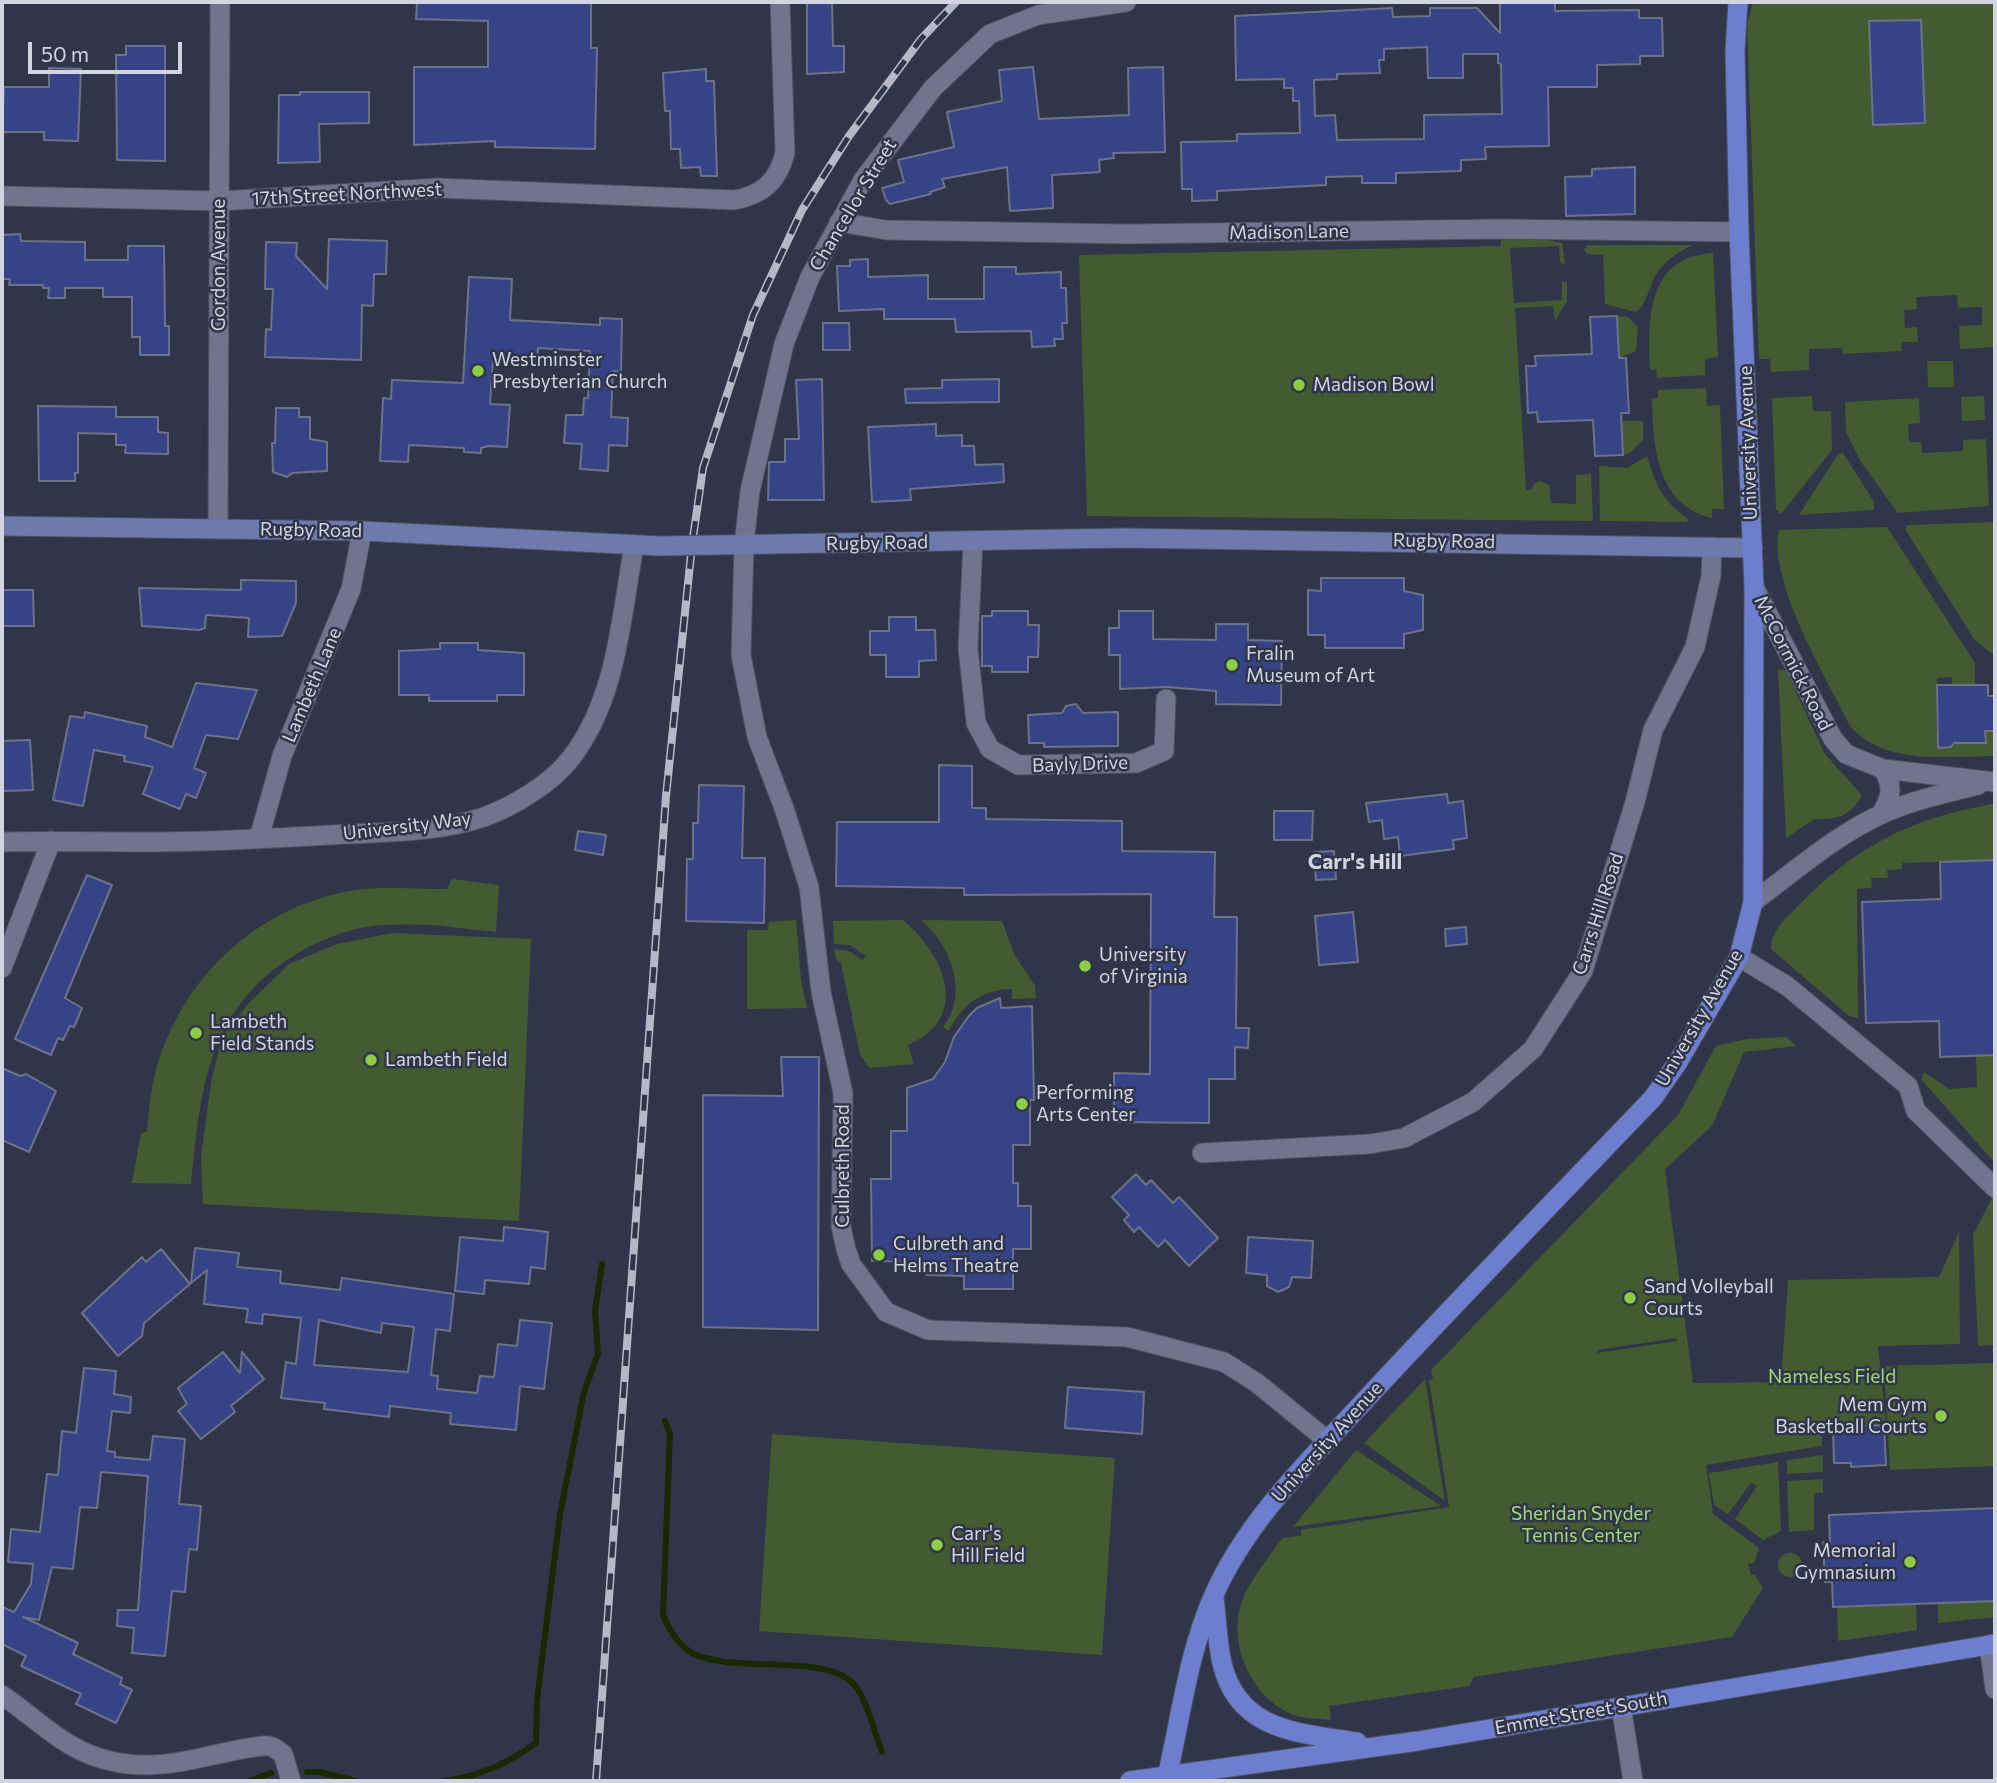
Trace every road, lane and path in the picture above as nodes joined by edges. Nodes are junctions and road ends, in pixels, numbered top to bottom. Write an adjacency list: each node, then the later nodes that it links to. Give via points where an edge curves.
1 (220, 2): 6 (street, Gordon Avenue)
2 (780, 2): 6 (street, 17th Street Northwest, via 785,153 781,169 762,191 747,198 438,188)
3 (1126, 2): 7 (street, Chancellor Street, via 1013,22 974,46 896,133)
4 (1738, 2): 8 (main road, University Avenue)
5 (2, 196): 6 (street, 17th Street Northwest)
6 (220, 201): 10 (street, Gordon Avenue)
7 (839, 222): 8 (street, Madison Lane, via 886,230 1128,234 1501,229); 13 (street, Chancellor Street, via 810,277 784,344 750,491)
8 (1739, 232): 16 (main road, University Avenue)
9 (2, 526): 10 (main road, Rugby Road)
10 (218, 529): 11 (main road, Rugby Road)
11 (362, 531): 14 (main road, Rugby Road); 22 (street, Lambeth Lane, via 351,589 282,755)
12 (973, 542): 13 (main road, Rugby Road); 15 (main road, Rugby Road, via 1124,538); 18 (street, Bayly Drive, via 968,648 976,723 990,748 1018,765 1136,763 1164,751)
13 (744, 545): 14 (main road, Rugby Road, bridge); 30 (street, Culbreth Road, via 741,655 757,737 809,887 821,992 843,1093 841,1227 851,1264 886,1312 928,1330 1127,1336 1224,1362)
14 (634, 546): 22 (street, University Way, via 606,691 592,726 554,775 484,817 450,824)
15 (1712, 547): 16 (main road, Rugby Road); 28 (street, Carrs Hill Road, via 1711,576 1695,647 1653,730 1583,971 1534,1049 1473,1102 1404,1138)
16 (1753, 548): 17 (main road, University Avenue)
17 (1754, 587): 19 (street, McCormick Road, via 1832,739 1846,754); 25 (main road, University Avenue)
18 (1166, 699)
19 (1884, 769): 20 (street, McCormick Road); 21 (street, via 1891,799)
20 (1992, 782): 21 (street, McCormick Road)
21 (1881, 814): 25 (street, McCormick Road)
22 (259, 838): 23 (street, University Way)
23 (51, 841): 24 (street, University Way); 27 (street)
24 (2, 842)
25 (1753, 902): 26 (main road, University Avenue)
26 (1739, 957): 29 (street, via 1787,986 1908,1086 1916,1111); 30 (main road, University Avenue, via 1653,1098)
27 (2, 968)
28 (1202, 1153)
29 (1995, 1188)
30 (1328, 1441): 31 (main road, University Avenue, via 1267,1509)
31 (1214, 1595): 36 (main road, via 1223,1666 1244,1705 1257,1718 1287,1730); 37 (main road, University Avenue, via 1196,1641)
32 (1992, 1644): 33 (street); 35 (main road, Emmet Street South)
33 (1995, 1689)
34 (2, 1695): 38 (street, via 48,1733 88,1755 138,1765 265,1745 283,1754)
35 (1621, 1706): 36 (main road, Emmet Street South); 40 (street)
36 (1379, 1745): 37 (main road, Emmet Street South)
37 (1166, 1779): 39 (main road, Emmet Street South)
38 (291, 1781)
39 (1130, 1781)
40 (1633, 1781)

